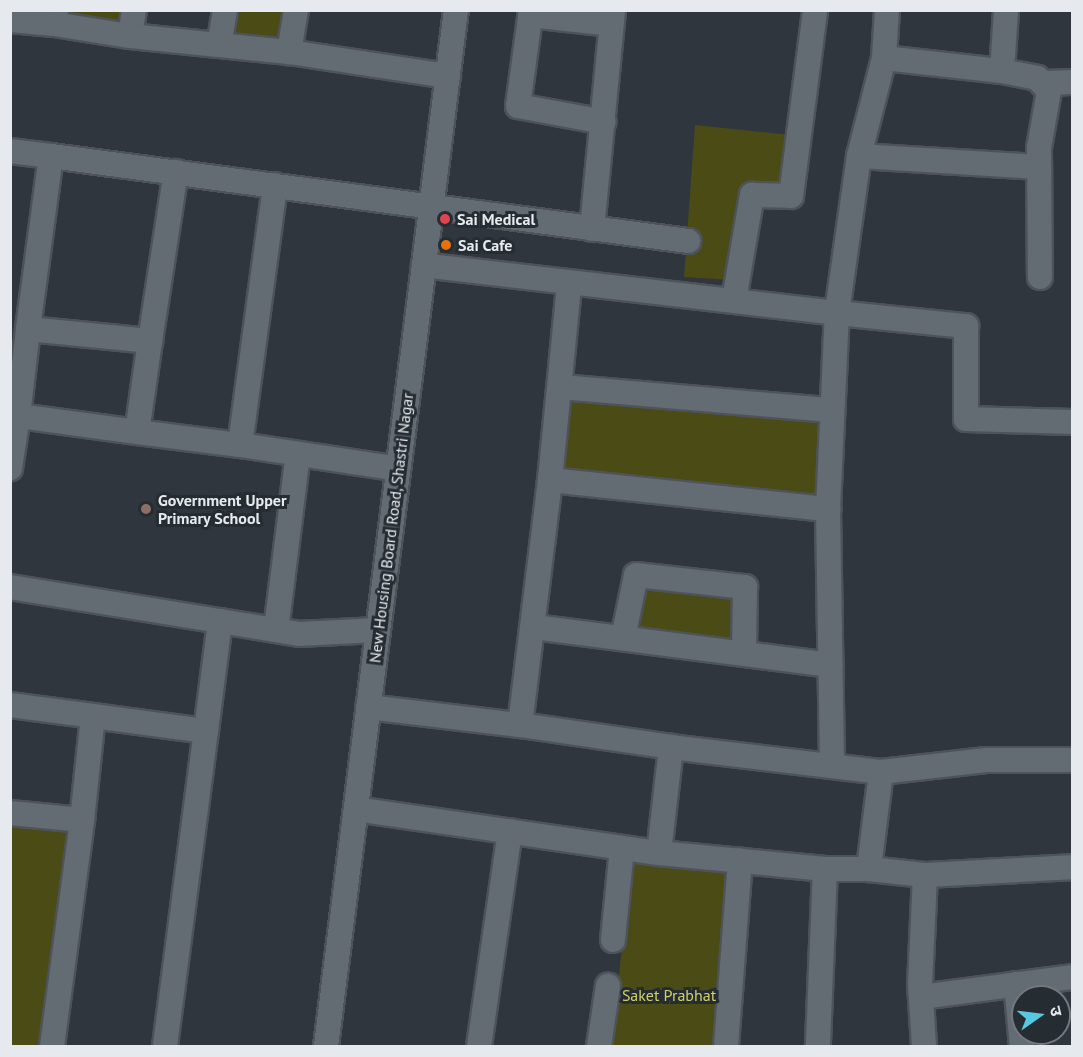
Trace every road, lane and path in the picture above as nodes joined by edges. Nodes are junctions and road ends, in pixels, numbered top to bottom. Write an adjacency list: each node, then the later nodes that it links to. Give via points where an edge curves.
1 (134, 10): 12 (street)
2 (225, 10): 13 (street)
3 (296, 10): 14 (street)
4 (456, 10): 17 (street, New Housing Board Road, Shastri Nagar)
5 (815, 10): 33 (street, via 791,196 752,195)
6 (887, 10): 15 (street)
7 (1006, 10): 16 (street)
8 (531, 13): 10 (street); 20 (street, via 518,106)
9 (55, 17): 11 (street); 12 (street)
10 (612, 17): 20 (street)
11 (10, 20)
12 (130, 36): 13 (street)
13 (219, 45): 14 (street)
14 (289, 51): 17 (street)
15 (884, 58): 16 (street); 23 (street)
16 (1002, 71): 19 (street)
17 (448, 76): 27 (street, New Housing Board Road, Shastri Nagar)
18 (1072, 81): 19 (street)
19 (1046, 83): 24 (street)
20 (604, 122): 28 (street)
21 (10, 150): 22 (street)
22 (51, 156): 25 (street); 35 (street)
23 (859, 156): 24 (street); 34 (street)
24 (1039, 167): 31 (street)
25 (176, 172): 26 (street); 36 (street)
26 (275, 185): 27 (street); 42 (street)
27 (431, 209): 28 (street); 30 (street, New Housing Board Road, Shastri Nagar)
28 (591, 229): 29 (street)
29 (688, 241)
30 (424, 265): 32 (street); 45 (street, New Housing Board Road, Shastri Nagar)
31 (1040, 277)
32 (569, 286): 33 (street); 37 (street)
33 (735, 300): 34 (street)
34 (837, 313): 38 (street); 40 (street, via 966,326 966,419)
35 (28, 329): 36 (street); 39 (street)
36 (150, 341): 41 (street)
37 (561, 387): 38 (street); 46 (street)
38 (830, 410): 47 (street)
39 (18, 416): 41 (street); 44 (street)
40 (1072, 422)
41 (136, 432): 42 (street)
42 (240, 444): 43 (street)
43 (298, 454): 45 (street); 51 (street)
44 (10, 468)
45 (399, 469): 52 (street, New Housing Board Road, Shastri Nagar)
46 (550, 480): 47 (street); 50 (street)
47 (828, 509): 55 (street)
48 (10, 587): 49 (street)
49 (220, 621): 51 (street); 60 (street)
50 (534, 627): 53 (street); 59 (street)
51 (276, 630): 52 (street)
52 (378, 630): 57 (street, New Housing Board Road, Shastri Nagar)
53 (623, 638): 54 (street); 54 (street, via 636,575 745,588)
54 (744, 654): 55 (street)
55 (831, 665): 63 (street)
56 (10, 705): 58 (street)
57 (368, 707): 59 (street); 65 (street, New Housing Board Road, Shastri Nagar)
58 (93, 716): 60 (street); 67 (street)
59 (520, 725): 61 (street)
60 (206, 731): 82 (street)
61 (671, 747): 63 (street); 70 (street)
62 (1072, 760): 64 (street, via 987,760)
63 (832, 766): 64 (street)
64 (881, 772): 74 (street)
65 (356, 809): 68 (street); 83 (street, New Housing Board Road, Shastri Nagar)
66 (10, 813): 67 (street)
67 (82, 820): 81 (street)
68 (510, 831): 69 (street); 84 (street)
69 (622, 848): 70 (street); 76 (street)
70 (659, 853): 71 (street)
71 (740, 861): 73 (street); 86 (street)
72 (1072, 867): 75 (street)
73 (825, 869): 74 (street); 87 (street)
74 (869, 869): 75 (street)
75 (925, 875): 80 (street)
76 (613, 940)
77 (1072, 977): 78 (street)
78 (1016, 984): 80 (street); 89 (street)
79 (608, 986): 85 (street)
80 (921, 997): 88 (street)
81 (52, 1047)
82 (165, 1047)
83 (326, 1047)
84 (479, 1047)
85 (599, 1047)
86 (726, 1047)
87 (818, 1047)
88 (924, 1047)
89 (1022, 1047)

